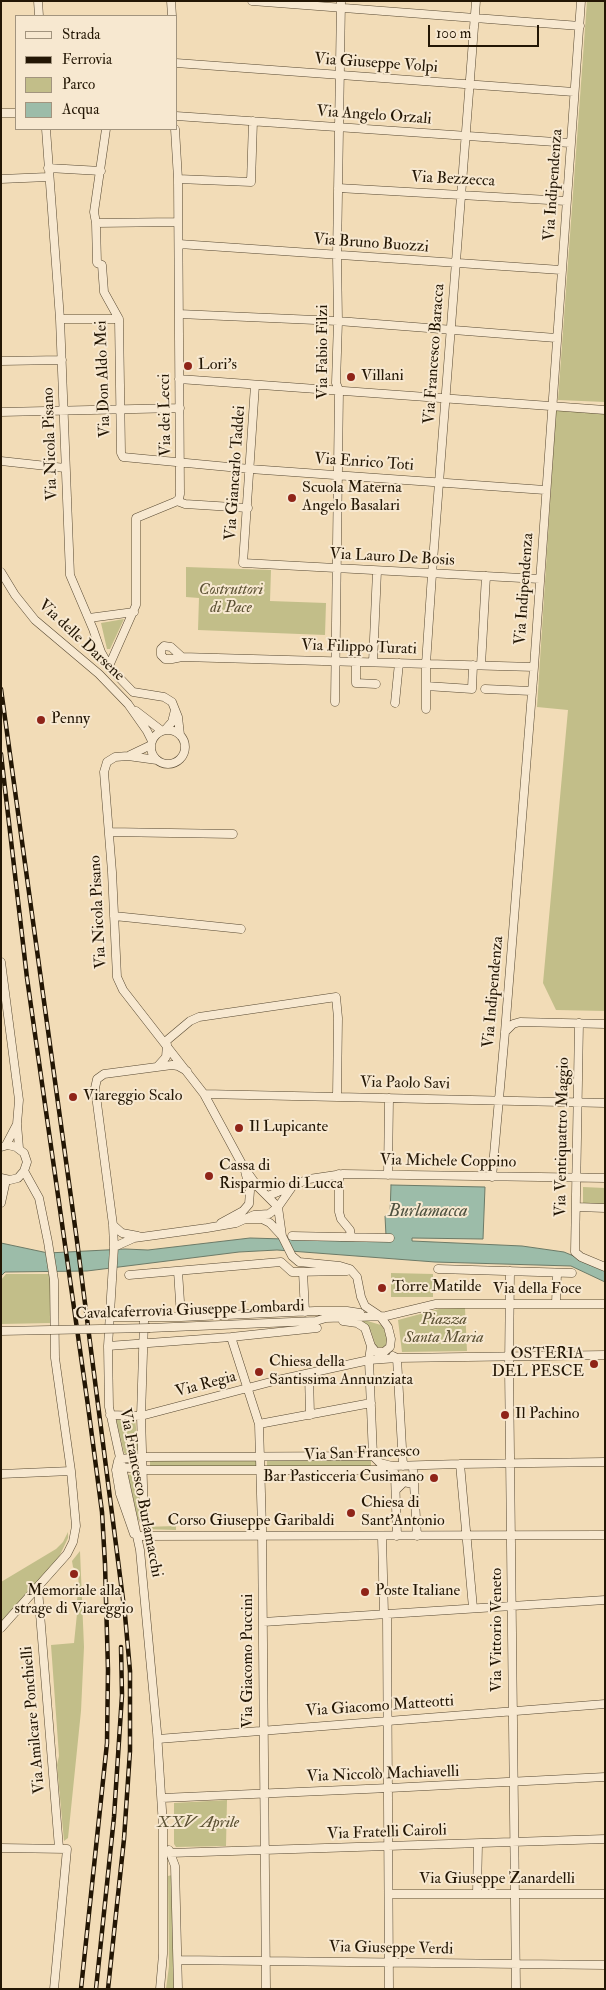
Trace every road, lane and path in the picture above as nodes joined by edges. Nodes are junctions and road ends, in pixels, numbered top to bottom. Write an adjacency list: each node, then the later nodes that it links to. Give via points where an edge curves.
1 (38, 1): 7 (street)
2 (171, 1): 8 (street)
3 (252, 1): 6 (street)
4 (476, 1): 9 (street, Via Francesco Baracca)
5 (582, 1): 10 (street, Via Indipendenza)
6 (341, 4): 9 (street); 12 (street, Via Fabio Filzi)
7 (39, 15)
8 (172, 15)
9 (475, 17): 10 (street); 13 (street, Via Francesco Baracca)
10 (580, 26): 14 (street, Via Indipendenza)
11 (178, 63): 12 (street, Via Giuseppe Volpi)
12 (340, 75): 13 (street, Via Giuseppe Volpi); 19 (street, Via Fabio Filzi)
13 (470, 84): 14 (street, Via Giuseppe Volpi); 23 (street, Via Francesco Baracca)
14 (574, 92): 24 (street, Via Indipendenza)
15 (1, 113): 16 (street)
16 (15, 113)
17 (178, 116): 18 (street, Via Angelo Orzali)
18 (253, 121): 19 (street, Via Angelo Orzali); 29 (street, via 251,182)
19 (339, 127): 23 (street, Via Angelo Orzali); 30 (street, Via Fabio Filzi)
20 (46, 130): 25 (street, Via Nicola Pisano)
21 (106, 130): 26 (street, Via Don Aldo Mei)
22 (175, 130): 29 (street, Via dei Lecci)
23 (466, 136): 24 (street, Via Angelo Orzali); 31 (street, Via Francesco Baracca)
24 (570, 142): 32 (street, Via Indipendenza)
25 (48, 168): 26 (street); 27 (street, Via Nicola Pisano)
26 (101, 170): 34 (street, Via Don Aldo Mei, via 94,212)
27 (48, 177): 28 (street); 40 (street, Via Nicola Pisano)
28 (1, 179)
29 (178, 179): 33 (street, Via dei Lecci)
30 (338, 188): 31 (street, Via Bezzecca); 36 (street, Via Fabio Filzi)
31 (462, 194): 32 (street, Via Bezzecca); 37 (street, Via Francesco Baracca)
32 (566, 201): 38 (street, Via Indipendenza)
33 (178, 222): 34 (street); 35 (street, Via dei Lecci)
34 (96, 223): 41 (street, Via Don Aldo Mei, via 97,262 102,265 104,292)
35 (179, 244): 36 (street, Via Bruno Buozzi); 39 (street, Via dei Lecci)
36 (337, 256): 37 (street, Via Bruno Buozzi); 42 (street, Via Fabio Filzi)
37 (456, 263): 38 (street, Via Bruno Buozzi); 43 (street, Via Francesco Baracca)
38 (561, 270): 44 (street, Via Indipendenza)
39 (179, 314): 42 (street); 47 (street, Via dei Lecci)
40 (60, 319): 41 (street); 45 (street, Via Nicola Pisano)
41 (119, 319): 52 (street, Via Don Aldo Mei)
42 (338, 321): 43 (street); 49 (street, Via Fabio Filzi)
43 (451, 329): 44 (street); 50 (street, Via Francesco Baracca)
44 (556, 338): 51 (street, Via Indipendenza)
45 (62, 360): 46 (street); 54 (street, Via Nicola Pisano)
46 (1, 361)
47 (179, 379): 48 (street); 53 (street, Via dei Lecci)
48 (256, 384): 49 (street); 60 (street, Via Giancarlo Taddei)
49 (338, 390): 50 (street); 61 (street, Via Fabio Filzi)
50 (446, 398): 51 (street); 62 (street, Via Francesco Baracca)
51 (551, 406): 55 (street); 63 (street, Via Indipendenza)
52 (120, 408): 53 (street); 54 (street); 58 (street, Via Don Aldo Mei, via 122,456)
53 (180, 408): 58 (street, Via dei Lecci)
54 (63, 410): 56 (street); 59 (street, Via Nicola Pisano)
55 (605, 410)
56 (1, 412)
57 (1, 461): 59 (street)
58 (181, 463): 60 (street, Via Enrico Toti); 64 (street, Via dei Lecci)
59 (65, 468): 74 (street, Via Nicola Pisano, via 69,572)
60 (250, 469): 61 (street, Via Enrico Toti); 65 (street, Via Giancarlo Taddei)
61 (338, 475): 62 (street, Via Enrico Toti); 67 (street, Via Fabio Filzi)
62 (439, 482): 63 (street, Via Enrico Toti); 70 (street, Via Francesco Baracca)
63 (545, 490): 72 (street, Via Indipendenza)
64 (177, 501): 65 (street); 73 (street, via 136,518 137,602)
65 (248, 508): 66 (street, Via Giancarlo Taddei)
66 (243, 563): 67 (street, Via Lauro De Bosis)
67 (337, 568): 68 (street, Via Lauro De Bosis); 76 (street, Via Fabio Filzi)
68 (377, 571): 70 (street, Via Lauro De Bosis); 78 (street)
69 (1, 572): 90 (street, Via delle Darsene, via 35,620 99,674)
70 (432, 574): 71 (street, Via Lauro De Bosis); 80 (street, Via Francesco Baracca)
71 (486, 576): 72 (street, Via Lauro De Bosis); 81 (street)
72 (540, 579): 83 (street, Via Indipendenza)
73 (134, 612): 74 (street); 82 (street)
74 (88, 618): 82 (street, Via Nicola Pisano)
75 (182, 657): 76 (street, Via Filippo Turati)
76 (336, 661): 77 (street, Via Filippo Turati); 88 (street, Via Fabio Filzi)
77 (356, 662): 78 (street, Via Filippo Turati); 84 (street, via 356,683)
78 (373, 662): 79 (street, Via Filippo Turati)
79 (398, 663): 80 (street, Via Filippo Turati); 89 (street)
80 (426, 664): 81 (street, Via Filippo Turati); 85 (street, Via Francesco Baracca)
81 (477, 665): 83 (street, Via Filippo Turati); 85 (street, via 472,689)
82 (109, 666): 91 (street, Via Nicola Pisano, via 133,692 164,697)
83 (534, 667): 87 (street, Via Indipendenza)
84 (376, 684)
85 (426, 686): 92 (street, Via Francesco Baracca)
86 (484, 689): 87 (street)
87 (531, 691): 103 (street, Via Indipendenza)
88 (335, 702)
89 (395, 703)
90 (128, 704): 93 (street, Via delle Darsene); 95 (street, Via delle Darsene, via 147,731)
91 (176, 708): 93 (street, Via Nicola Pisano); 94 (street, Via Nicola Pisano)
92 (426, 709)
93 (164, 730): 94 (street); 95 (street, Via Nicola Pisano, via 156,734)
94 (180, 735): 97 (street, Via Nicola Pisano, via 185,744 182,758 170,764)
95 (151, 743): 96 (street, Via Nicola Pisano); 97 (street)
96 (128, 756): 97 (street, Via Nicola Pisano); 98 (street, Via Nicola Pisano, via 112,758 105,765)
97 (156, 760)
98 (108, 832): 99 (street); 100 (street, Via Nicola Pisano)
99 (233, 834)
100 (114, 916): 101 (street); 108 (street, Via Nicola Pisano, via 117,979)
101 (241, 929)
102 (1, 962): 117 (street, via 19,1100)
103 (506, 1013): 104 (street); 107 (street, Via Indipendenza)
104 (520, 1022): 105 (street); 107 (street)
105 (579, 1023): 106 (street); 115 (street, Via Ventiquattro Maggio)
106 (605, 1024)
107 (505, 1032): 114 (street, Via Indipendenza)
108 (166, 1044): 109 (street, via 166,1057); 110 (street, Via Nicola Pisano); 112 (street, via 199,1018 336,997)
109 (158, 1066): 110 (street, via 175,1065); 135 (street, via 104,1074 96,1082)
110 (187, 1071): 111 (street, Via Nicola Pisano)
111 (204, 1094): 112 (street, Via Paolo Savi); 120 (street, Via Nicola Pisano)
112 (337, 1097): 113 (street, Via Paolo Savi)
113 (389, 1098): 114 (street, Via Paolo Savi); 123 (street)
114 (498, 1100): 115 (street, Via Paolo Savi); 124 (street, Via Indipendenza)
115 (577, 1103): 116 (street, Via Paolo Savi); 125 (street, Via Ventiquattro Maggio)
116 (605, 1103)
117 (17, 1124): 118 (street); 119 (street)
118 (4, 1146): 119 (street)
119 (19, 1148): 121 (street, via 26,1159)
120 (243, 1166): 129 (street); 136 (street, via 250,1191 249,1204 235,1216)
121 (24, 1171): 127 (street, via 17,1179); 193 (street, via 39,1198 48,1242 54,1280 58,1382)
122 (339, 1174): 123 (street, Via Michele Coppino); 128 (street, Via Michele Coppino, via 313,1178); 140 (street, via 341,1219)
123 (388, 1175): 124 (street, Via Michele Coppino)
124 (492, 1177): 125 (street, Via Michele Coppino)
125 (577, 1177): 126 (street, Via Michele Coppino); 132 (street, Via Ventiquattro Maggio)
126 (605, 1178)
127 (3, 1179): 130 (street)
128 (293, 1186): 129 (street, Via Michele Coppino); 131 (street)
129 (268, 1196): 131 (street)
130 (1, 1202)
131 (278, 1207): 134 (street, via 269,1214); 138 (street)
132 (577, 1207): 133 (street); 143 (street, Via Ventiquattro Maggio, via 575,1252)
133 (605, 1208)
134 (247, 1219): 136 (street); 138 (street, via 266,1220)
135 (113, 1225): 137 (street, via 122,1233); 142 (street, Via Francesco Burlamacchi)
136 (208, 1228): 137 (street)
137 (144, 1236): 142 (street)
138 (282, 1236): 145 (street, via 292,1256 300,1263 344,1266)
139 (292, 1236): 140 (street)
140 (352, 1237): 141 (street)
141 (390, 1238)
142 (114, 1247): 160 (street, Via Francesco Burlamacchi)
143 (605, 1267)
144 (438, 1269): 147 (street)
145 (352, 1270): 148 (street); 152 (street, via 358,1280)
146 (178, 1271): 148 (street, via 281,1262 292,1272); 151 (street); 162 (street)
147 (510, 1271): 149 (street); 153 (street, Via Vittorio Veneto)
148 (303, 1272): 157 (street)
149 (557, 1273): 150 (street); 154 (street)
150 (572, 1273)
151 (130, 1275)
152 (361, 1297): 156 (street); 159 (street, via 368,1309)
153 (509, 1303): 154 (street, Via della Foce); 159 (street, Via della Foce, via 436,1304); 172 (street, Via Vittorio Veneto)
154 (556, 1304): 155 (street, Via della Foce)
155 (605, 1304)
156 (347, 1311): 157 (street); 158 (street); 163 (street)
157 (305, 1312): 162 (street)
158 (366, 1316): 159 (street, Cavalcaferrovia Giuseppe Lombardi); 163 (street, Cavalcaferrovia Giuseppe Lombardi)
159 (380, 1316): 170 (street, via 389,1329 391,1341 388,1350)
160 (111, 1317): 161 (street); 168 (street, Via Francesco Burlamacchi)
161 (144, 1317): 162 (street); 167 (street)
162 (180, 1317)
163 (326, 1318): 164 (street, Cavalcaferrovia Giuseppe Lombardi)
164 (317, 1324): 165 (street, Cavalcaferrovia Giuseppe Lombardi, bridge); 166 (street); 169 (street, via 359,1324 367,1331)
165 (1, 1331)
166 (231, 1337): 167 (street); 176 (street, Via Giacomo Puccini)
167 (144, 1343): 168 (street); 180 (street)
168 (108, 1346): 178 (street, Via Francesco Burlamacchi)
169 (371, 1346): 170 (street); 174 (street)
170 (381, 1353): 173 (street, Via Regia)
171 (605, 1355): 172 (street, Via Regia)
172 (509, 1356): 173 (street, Via Regia); 185 (street, Via Vittorio Veneto)
173 (397, 1358): 174 (street, Via Regia); 190 (street)
174 (369, 1360): 175 (street, Via Regia); 177 (street)
175 (308, 1374): 176 (street, Via Regia); 179 (street)
176 (248, 1388): 180 (street, Via Regia); 181 (street, Via Giacomo Puccini)
177 (371, 1403): 179 (street); 183 (street)
178 (110, 1415): 180 (street, Via Regia); 187 (street, Via Francesco Burlamacchi)
179 (310, 1415): 181 (street)
180 (141, 1416): 184 (street)
181 (259, 1424): 182 (street, Via Giacomo Puccini)
182 (261, 1456): 183 (street, Via San Francesco); 184 (street, Via San Francesco); 194 (street, Via Giacomo Puccini)
183 (374, 1456): 189 (street, via 380,1463)
184 (144, 1457): 187 (street, Via San Francesco); 192 (street)
185 (510, 1462): 186 (street, Via San Francesco); 188 (street, Via San Francesco); 205 (street, Via Vittorio Veneto)
186 (605, 1462)
187 (120, 1463): 192 (street, Via San Francesco); 206 (street, Via Francesco Burlamacchi)
188 (460, 1464): 191 (street, Via San Francesco); 204 (street)
189 (392, 1466): 190 (street, Via San Francesco); 194 (street, Via San Francesco, via 385,1470); 197 (street)
190 (403, 1466): 191 (street, Via San Francesco)
191 (413, 1466): 196 (street)
192 (143, 1470): 194 (street, Via San Francesco); 198 (street)
193 (72, 1471): 195 (street); 207 (street, via 76,1514 73,1542)
194 (261, 1471): 200 (street, Via Giacomo Puccini)
195 (1, 1474)
196 (413, 1484): 197 (street, via 404,1482); 203 (street)
197 (397, 1489): 202 (street)
198 (144, 1520)
199 (605, 1535): 205 (street, Corso Giuseppe Garibaldi)
200 (262, 1536): 201 (street, Corso Giuseppe Garibaldi); 206 (street, Corso Giuseppe Garibaldi); 212 (street, Via Giacomo Puccini)
201 (382, 1536): 202 (street, Corso Giuseppe Garibaldi); 211 (street)
202 (397, 1536): 203 (street, Corso Giuseppe Garibaldi)
203 (417, 1536): 204 (street, Corso Giuseppe Garibaldi)
204 (466, 1536): 205 (street, Corso Giuseppe Garibaldi); 210 (street)
205 (511, 1536): 209 (street, Via Vittorio Veneto)
206 (138, 1538): 218 (street, Via Francesco Burlamacchi)
207 (38, 1589): 213 (street); 230 (street, Via Amilcare Ponchielli)
208 (605, 1600): 209 (street)
209 (512, 1606): 210 (street); 215 (street, Via Vittorio Veneto)
210 (473, 1608): 211 (street)
211 (385, 1614): 212 (street); 216 (street)
212 (263, 1622): 217 (street, Via Giacomo Puccini)
213 (1, 1628)
214 (605, 1704): 215 (street, Via Giacomo Matteotti)
215 (513, 1710): 216 (street, Via Giacomo Matteotti); 220 (street, Via Vittorio Veneto)
216 (388, 1720): 217 (street, Via Giacomo Matteotti); 221 (street)
217 (263, 1730): 218 (street, Via Giacomo Matteotti); 222 (street, Via Giacomo Puccini)
218 (158, 1739): 223 (street, Via Francesco Burlamacchi)
219 (605, 1777): 220 (street, Via Niccolò Machiavelli)
220 (514, 1782): 221 (street, Via Niccolò Machiavelli); 226 (street, Via Vittorio Veneto)
221 (389, 1788): 222 (street, Via Niccolò Machiavelli); 228 (street)
222 (264, 1794): 223 (street, Via Niccolò Machiavelli); 231 (street, Via Giacomo Puccini)
223 (162, 1798): 224 (street, Via Francesco Burlamacchi)
224 (163, 1826): 232 (street); 243 (street)
225 (605, 1839): 226 (street, Via Fratelli Cairoli)
226 (514, 1842): 227 (street, Via Fratelli Cairoli); 235 (street, Via Vittorio Veneto)
227 (478, 1844): 228 (street, Via Fratelli Cairoli); 234 (street)
228 (388, 1847): 231 (street, Via Fratelli Cairoli); 233 (street)
229 (1, 1848): 230 (street)
230 (59, 1848): 242 (street, Via Amilcare Ponchielli, via 67,1849)
231 (264, 1851): 232 (street, Via Fratelli Cairoli); 238 (street, Via Giacomo Puccini)
232 (170, 1853): 237 (street, via 175,1866)
233 (389, 1894): 234 (street, Via Giuseppe Zanardelli); 239 (street)
234 (477, 1894): 235 (street, Via Giuseppe Zanardelli)
235 (515, 1894): 236 (street, Via Giuseppe Zanardelli); 240 (street, Via Vittorio Veneto)
236 (605, 1894)
237 (178, 1960): 238 (street, Via Giuseppe Verdi); 244 (street)
238 (265, 1961): 239 (street, Via Giuseppe Verdi); 245 (street, Via Giacomo Puccini)
239 (388, 1962): 240 (street, Via Giuseppe Verdi); 246 (street)
240 (516, 1964): 241 (street, Via Giuseppe Verdi); 247 (street, Via Vittorio Veneto)
241 (605, 1965)
242 (54, 1989)
243 (160, 1989)
244 (178, 1989)
245 (266, 1989)
246 (389, 1989)
247 (516, 1989)

